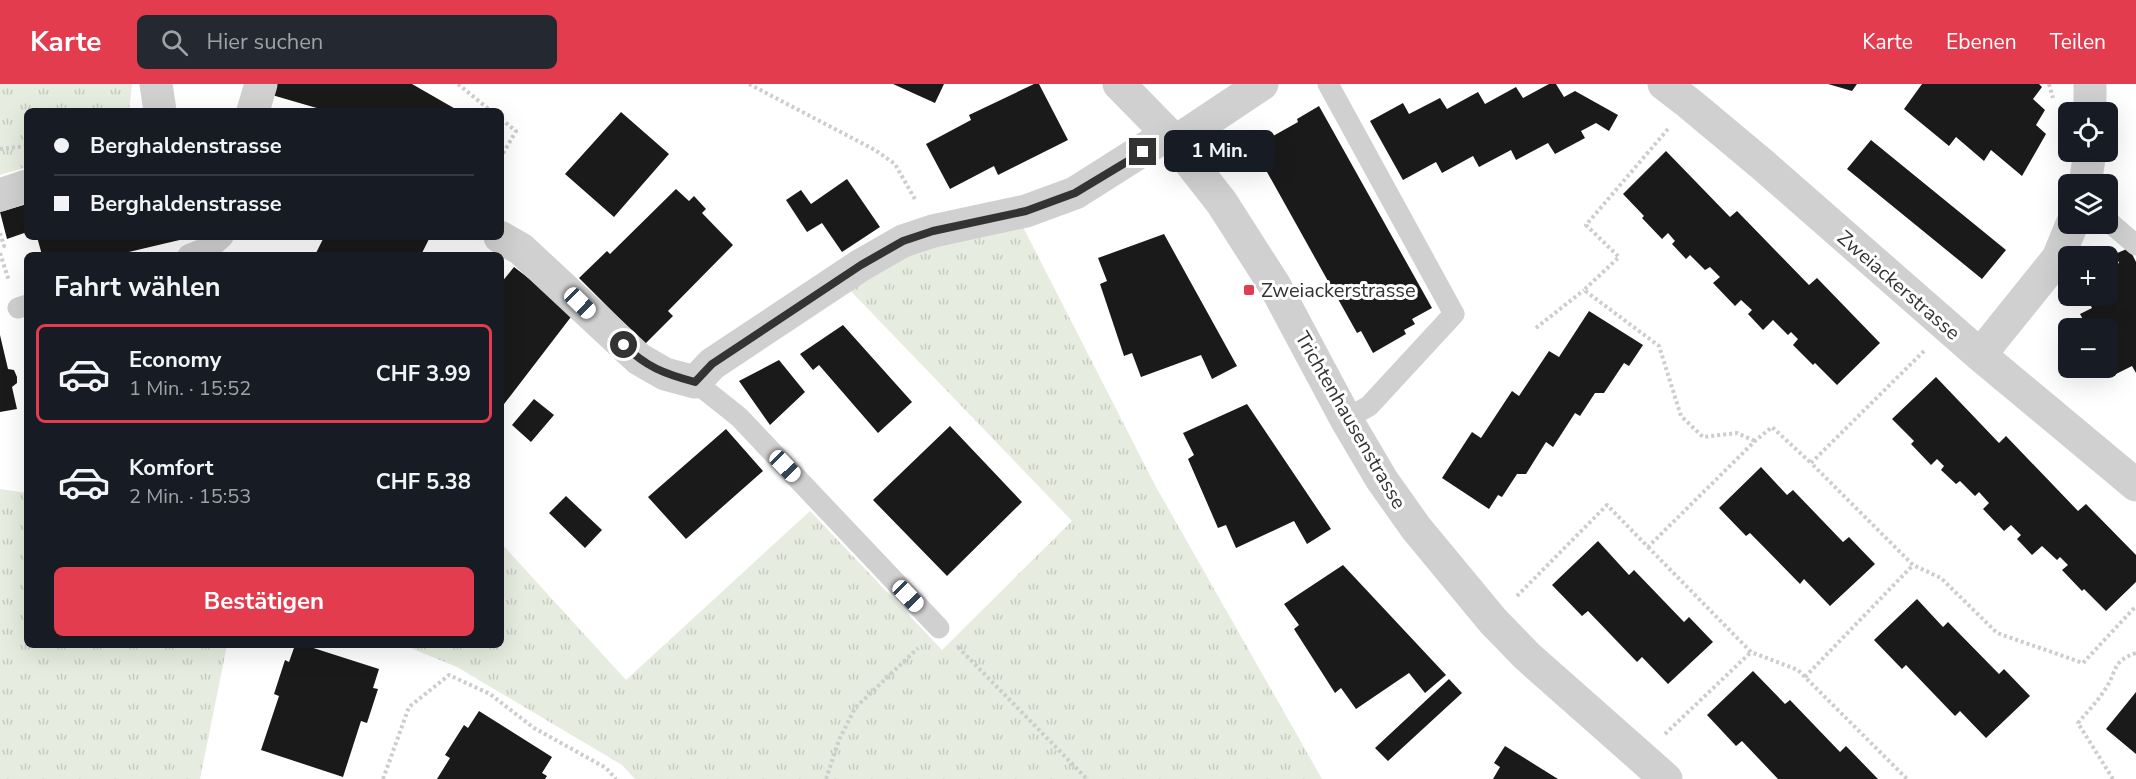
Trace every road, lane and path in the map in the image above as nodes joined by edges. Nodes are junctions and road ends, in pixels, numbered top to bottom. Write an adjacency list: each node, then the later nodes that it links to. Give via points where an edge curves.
1 (156, 84): 12 (street)
2 (261, 84): 13 (street)
3 (458, 84): 14 (path)
4 (749, 84): 23 (path, via 895,164)
5 (1119, 84): 16 (street, Trichtenhausenstrasse)
6 (1262, 84): 16 (street)
7 (1328, 84): 38 (lane, via 1454,314 1369,406)
8 (1664, 84): 11 (street, Zweiackerstrasse)
9 (2090, 84): 10 (street)
10 (2090, 102)
11 (1690, 104): 33 (path, via 1586,225 1619,257); 35 (street, Zweiackerstrasse)
12 (160, 108)
13 (254, 108)
14 (487, 108)
15 (504, 121): 19 (path, via 516,131)
16 (1172, 138): 23 (street, via 1075,193 1026,211); 38 (street, Trichtenhausenstrasse, via 1208,183 1272,280)
17 (24, 146): 18 (path)
18 (0, 149)
19 (504, 152)
20 (24, 187): 21 (street)
21 (0, 195)
22 (2118, 230): 28 (lane)
23 (933, 231): 37 (street, via 903,241 861,265 712,364)
24 (0, 233): 29 (path, via 4,246)
25 (2068, 234): 36 (street, via 2058,258)
26 (504, 239): 37 (street, via 521,249 639,359 665,374)
27 (220, 240): 30 (lane)
28 (2136, 245)
29 (0, 247)
30 (195, 252)
31 (0, 253): 32 (path)
32 (9, 281)
33 (1584, 290): 34 (path); 39 (path, via 1659,346 1682,416 1703,437 1737,433)
34 (1536, 328)
35 (1948, 328): 36 (street, Zweiackerstrasse); 40 (path)
36 (1980, 355): 41 (street, Zweiackerstrasse)
37 (695, 382): 46 (lane, via 739,417)
38 (1347, 419): 55 (street, Trichtenhausenstrasse, via 1382,480 1416,528 1493,621)
39 (1755, 441): 40 (path, via 1772,427); 42 (path)
40 (1811, 463): 43 (path)
41 (2136, 485)
42 (1648, 547): 44 (path, via 1607,505); 47 (path)
43 (1913, 565): 45 (path, via 1941,578 1997,633 2083,663); 49 (path)
44 (1510, 603)
45 (2136, 606)
46 (939, 628): 53 (path, via 855,708); 54 (path)
47 (1751, 651): 49 (path, via 1798,670); 50 (path)
48 (2136, 652): 57 (path, via 2114,668 2107,687 2078,723)
49 (1805, 677): 56 (path)
50 (1658, 741)
51 (383, 779): 52 (path, via 409,707 449,675 490,694 534,728 606,768)
52 (616, 779)
53 (826, 779)
54 (1087, 779)
55 (1665, 779)
56 (1907, 779)
57 (2113, 779)

